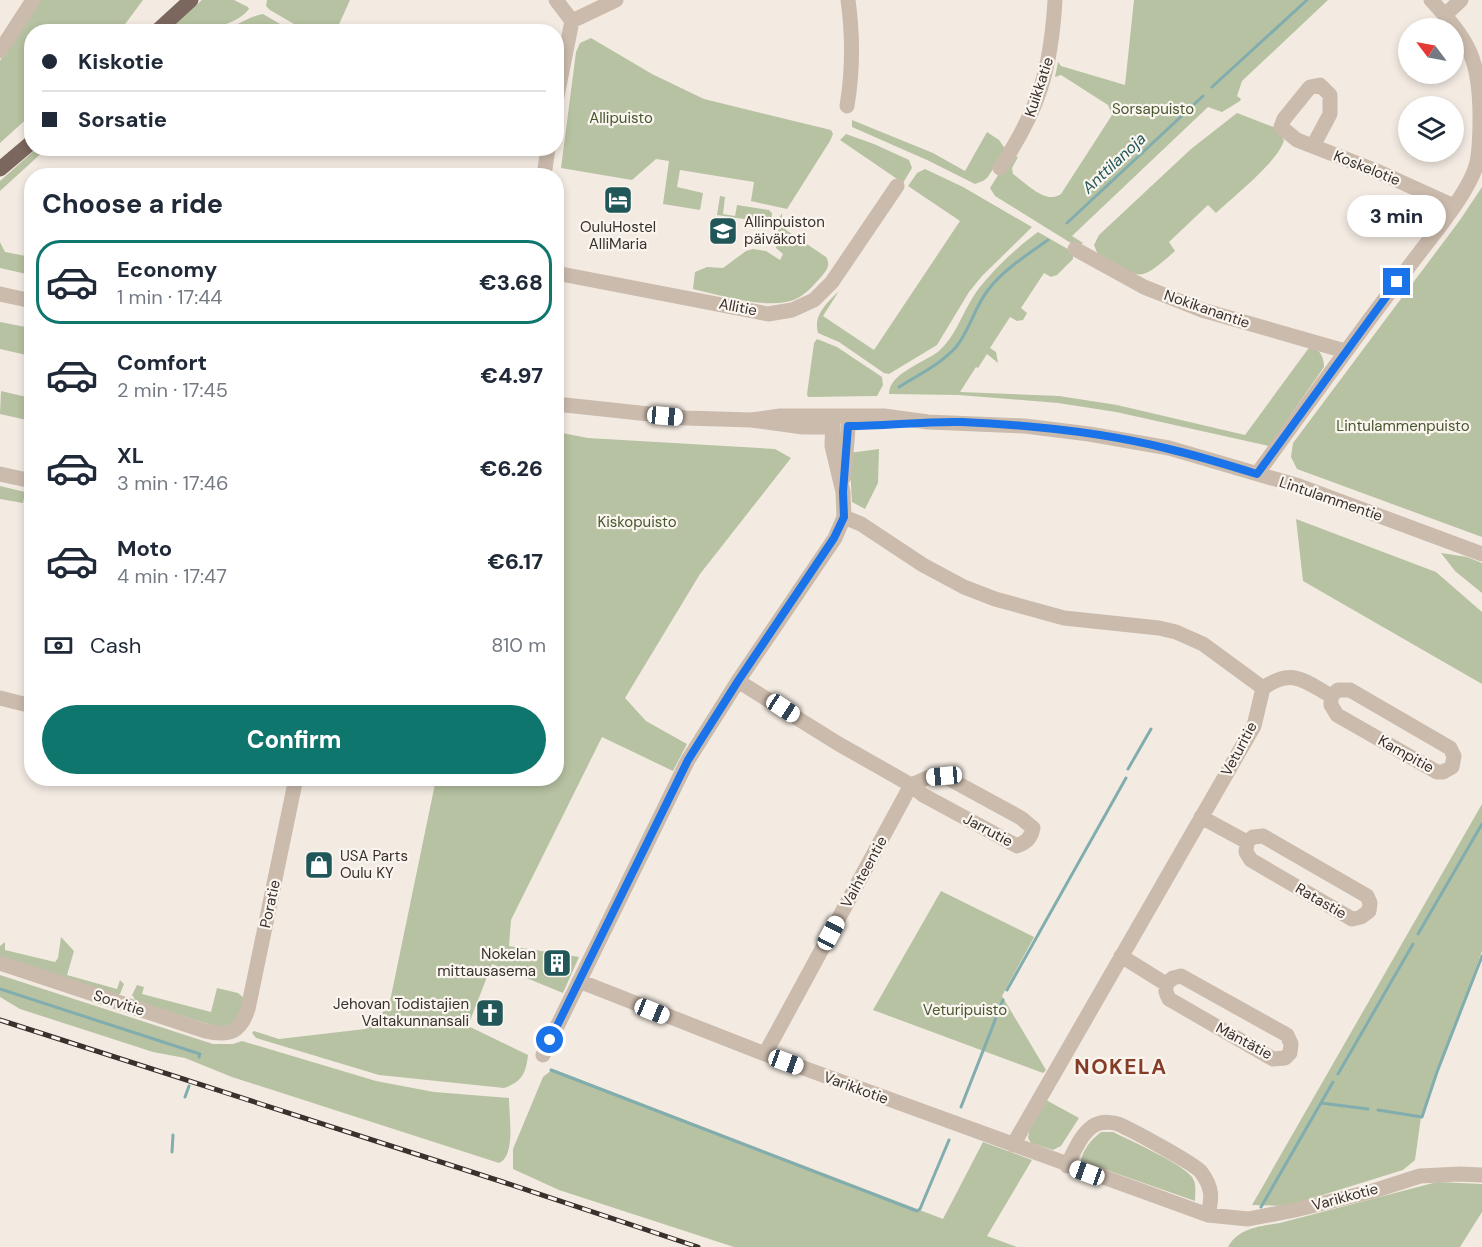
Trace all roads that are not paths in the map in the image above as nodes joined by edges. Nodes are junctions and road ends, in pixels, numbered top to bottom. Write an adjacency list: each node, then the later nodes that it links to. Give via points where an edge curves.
1 (33, 0): 12 (street)
2 (190, 0): 11 (main road)
3 (556, 0): 10 (street)
4 (616, 0): 10 (street)
5 (848, 0): 14 (street, via 852,70)
6 (1055, 0): 17 (street, Kuikkatie, via 1046,77 1023,130)
7 (1431, 0): 9 (street)
8 (1461, 0): 9 (street)
9 (1445, 15): 20 (street, via 1466,42 1479,80 1477,164)
10 (572, 21): 13 (street)
11 (164, 24)
12 (0, 51)
13 (564, 61)
14 (847, 106)
15 (1313, 146): 20 (street, Koskelotie)
16 (24, 149): 18 (main road)
17 (1000, 168)
18 (0, 169)
19 (897, 186): 22 (street, Allitie, via 832,282 814,300 792,310 768,314)
20 (1454, 206): 27 (street)
21 (1075, 249): 27 (street, Nokikanantie, via 1144,287 1202,310)
22 (564, 275)
23 (0, 294): 24 (street)
24 (24, 299)
25 (0, 304): 26 (street)
26 (24, 308)
27 (1345, 351): 32 (street)
28 (564, 405): 29 (street, Lintulammentie, via 803,427)
29 (832, 422): 30 (street, Lintulammentie); 34 (street, via 832,446)
30 (848, 422): 32 (street, Lintulammentie, via 885,426 928,422 1025,426 1089,434 1169,448); 34 (street)
31 (0, 474): 33 (street)
32 (1257, 474): 36 (street, Lintulammentie)
33 (24, 479)
34 (843, 492): 35 (street)
35 (844, 517): 37 (street, via 810,576); 38 (street, via 922,565 984,595 1064,618 1176,632 1203,644)
36 (1482, 554)
37 (738, 681): 42 (street, Jarrutie); 48 (street, via 688,760)
38 (1263, 688): 39 (street, Kampitie, via 1277,678 1289,676); 44 (street, Veturitie, via 1254,726)
39 (1330, 696): 39 (street, Kampitie, via 1338,690 1350,690 1450,748 1454,756 1452,767 1437,772 1337,716)
40 (0, 698): 41 (street)
41 (24, 704)
42 (911, 785): 42 (street, Jarrutie, via 1017,846 1032,836 1033,828 1021,818 944,776); 51 (street, Vaihteentie)
43 (294, 786): 50 (street, Poratie, via 248,1009)
44 (1201, 817): 45 (street, Ratastie); 46 (street, Veturitie)
45 (1247, 842): 45 (street, Ratastie, via 1263,836 1367,896 1369,911 1352,919 1251,860 1246,852)
46 (1121, 956): 49 (street, Mäntätie); 53 (street, Veturitie)
47 (0, 963): 50 (street, Sorvitie, via 205,1031 220,1034)
48 (579, 981): 51 (street, Varikkotie); 52 (street)
49 (1166, 984): 49 (street, Mäntätie, via 1181,976 1287,1035 1290,1053 1285,1058 1273,1059 1169,999)
50 (239, 1028)
51 (765, 1054): 53 (street, Varikkotie)
52 (543, 1055)
53 (1013, 1145): 54 (street, Varikkotie)
54 (1067, 1166): 56 (street, Varikkotie); 56 (street, via 1086,1132 1098,1123 1115,1122 1200,1171 1212,1196)
55 (1482, 1175): 56 (street, Varikkotie, via 1420,1176 1248,1220)
56 (1208, 1215)

